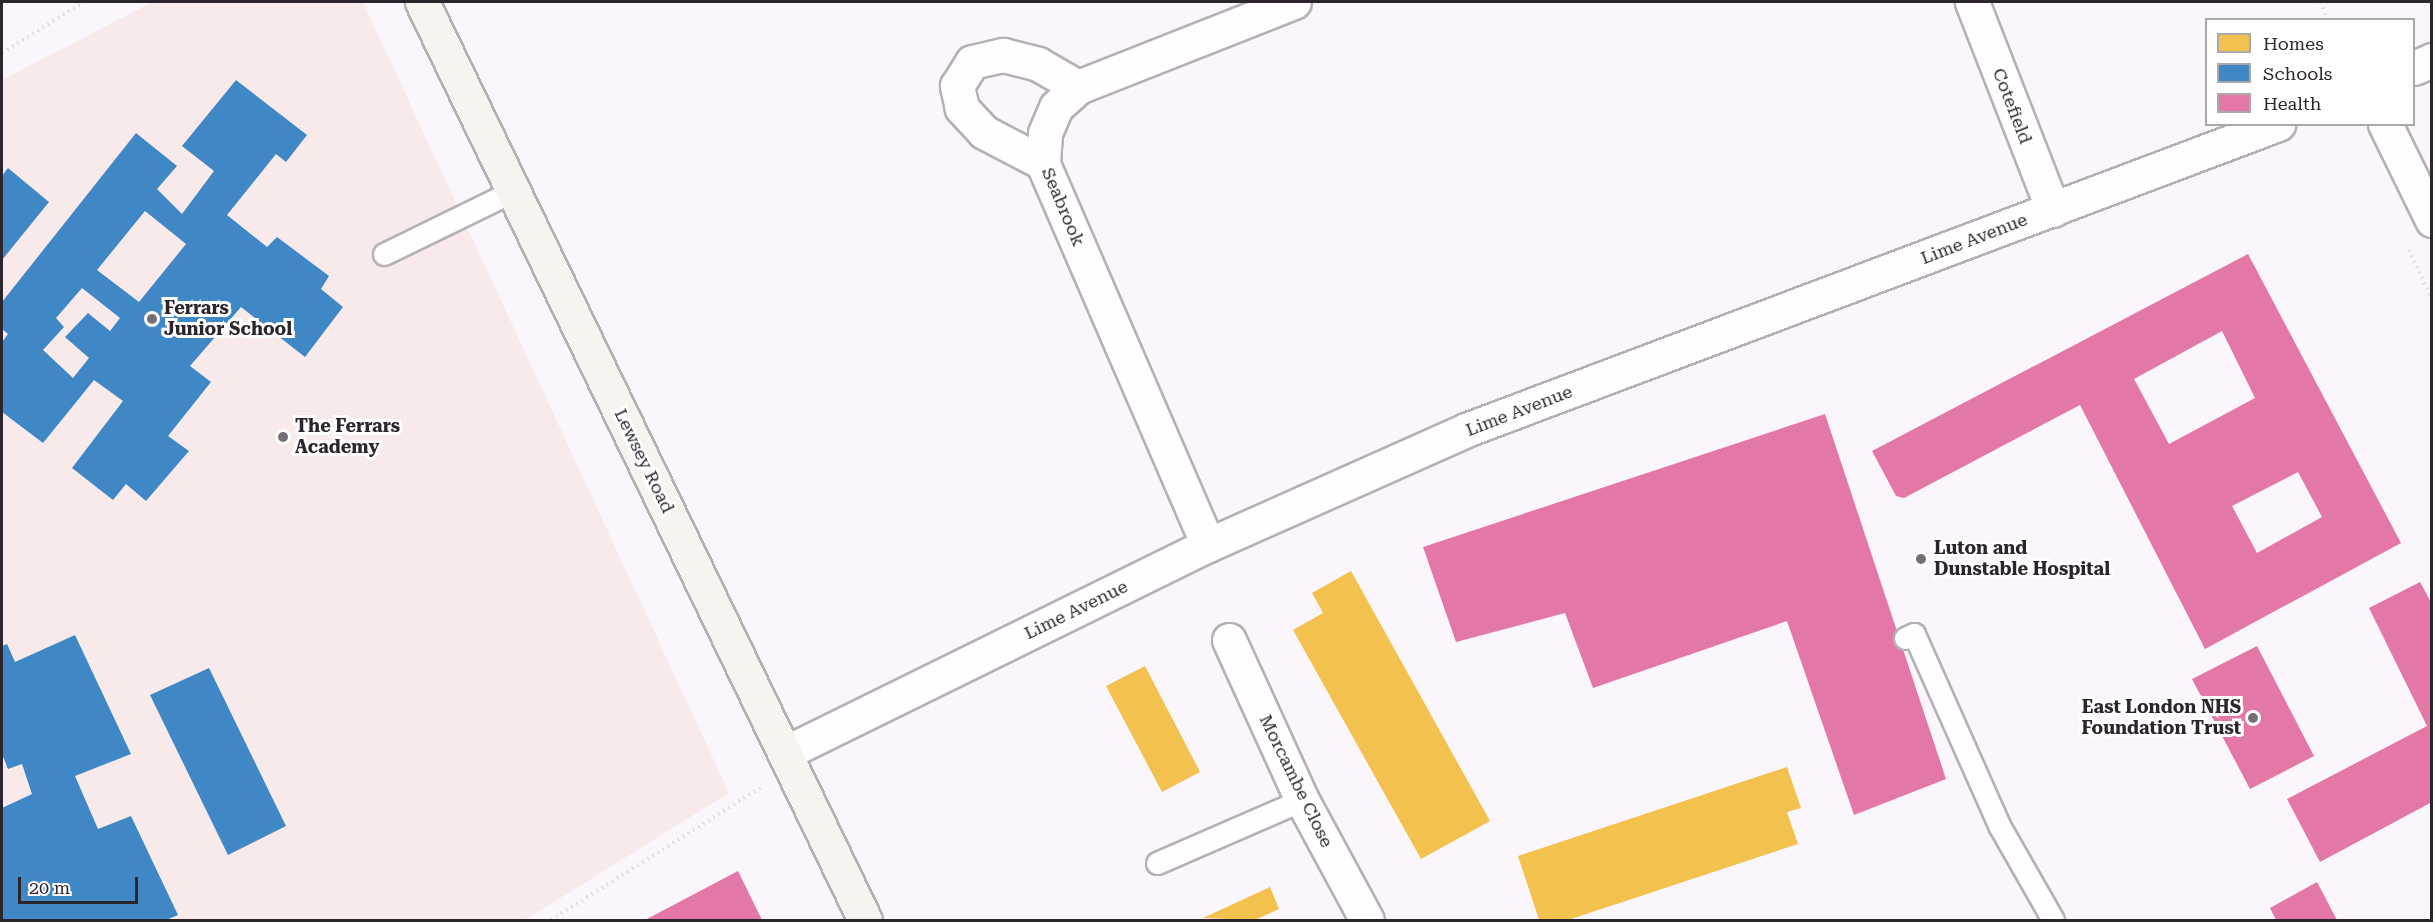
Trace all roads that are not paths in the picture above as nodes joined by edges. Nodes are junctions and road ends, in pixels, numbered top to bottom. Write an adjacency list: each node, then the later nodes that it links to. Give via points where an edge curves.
1 (422, 2): 10 (street, Lewsey Road)
2 (1294, 2): 6 (street, Seabrook)
3 (1972, 2): 11 (street, Cotefield)
4 (2432, 60): 5 (street)
5 (2415, 68)
6 (1078, 87): 9 (street, Seabrook, via 1056,107 1045,133); 9 (street, via 1038,64 1003,56 972,62 957,86 962,108 984,132)
7 (2273, 126): 11 (street, Lime Avenue)
8 (2386, 126): 12 (street)
9 (1043, 163): 14 (street, Seabrook)
10 (513, 191): 13 (lane); 17 (street, Lewsey Road)
11 (2053, 210): 14 (street, Lime Avenue, via 1466,430)
12 (2432, 220)
13 (384, 254)
14 (1209, 545): 17 (street, Lime Avenue)
15 (1905, 638): 22 (lane, via 1914,634 2000,827)
16 (1229, 640): 18 (street, Morcambe Close)
17 (789, 762): 20 (street, Lewsey Road)
18 (1302, 800): 19 (lane); 21 (street, Morcambe Close)
19 (1157, 863)
20 (865, 921)
21 (1367, 921)
22 (2053, 921)

